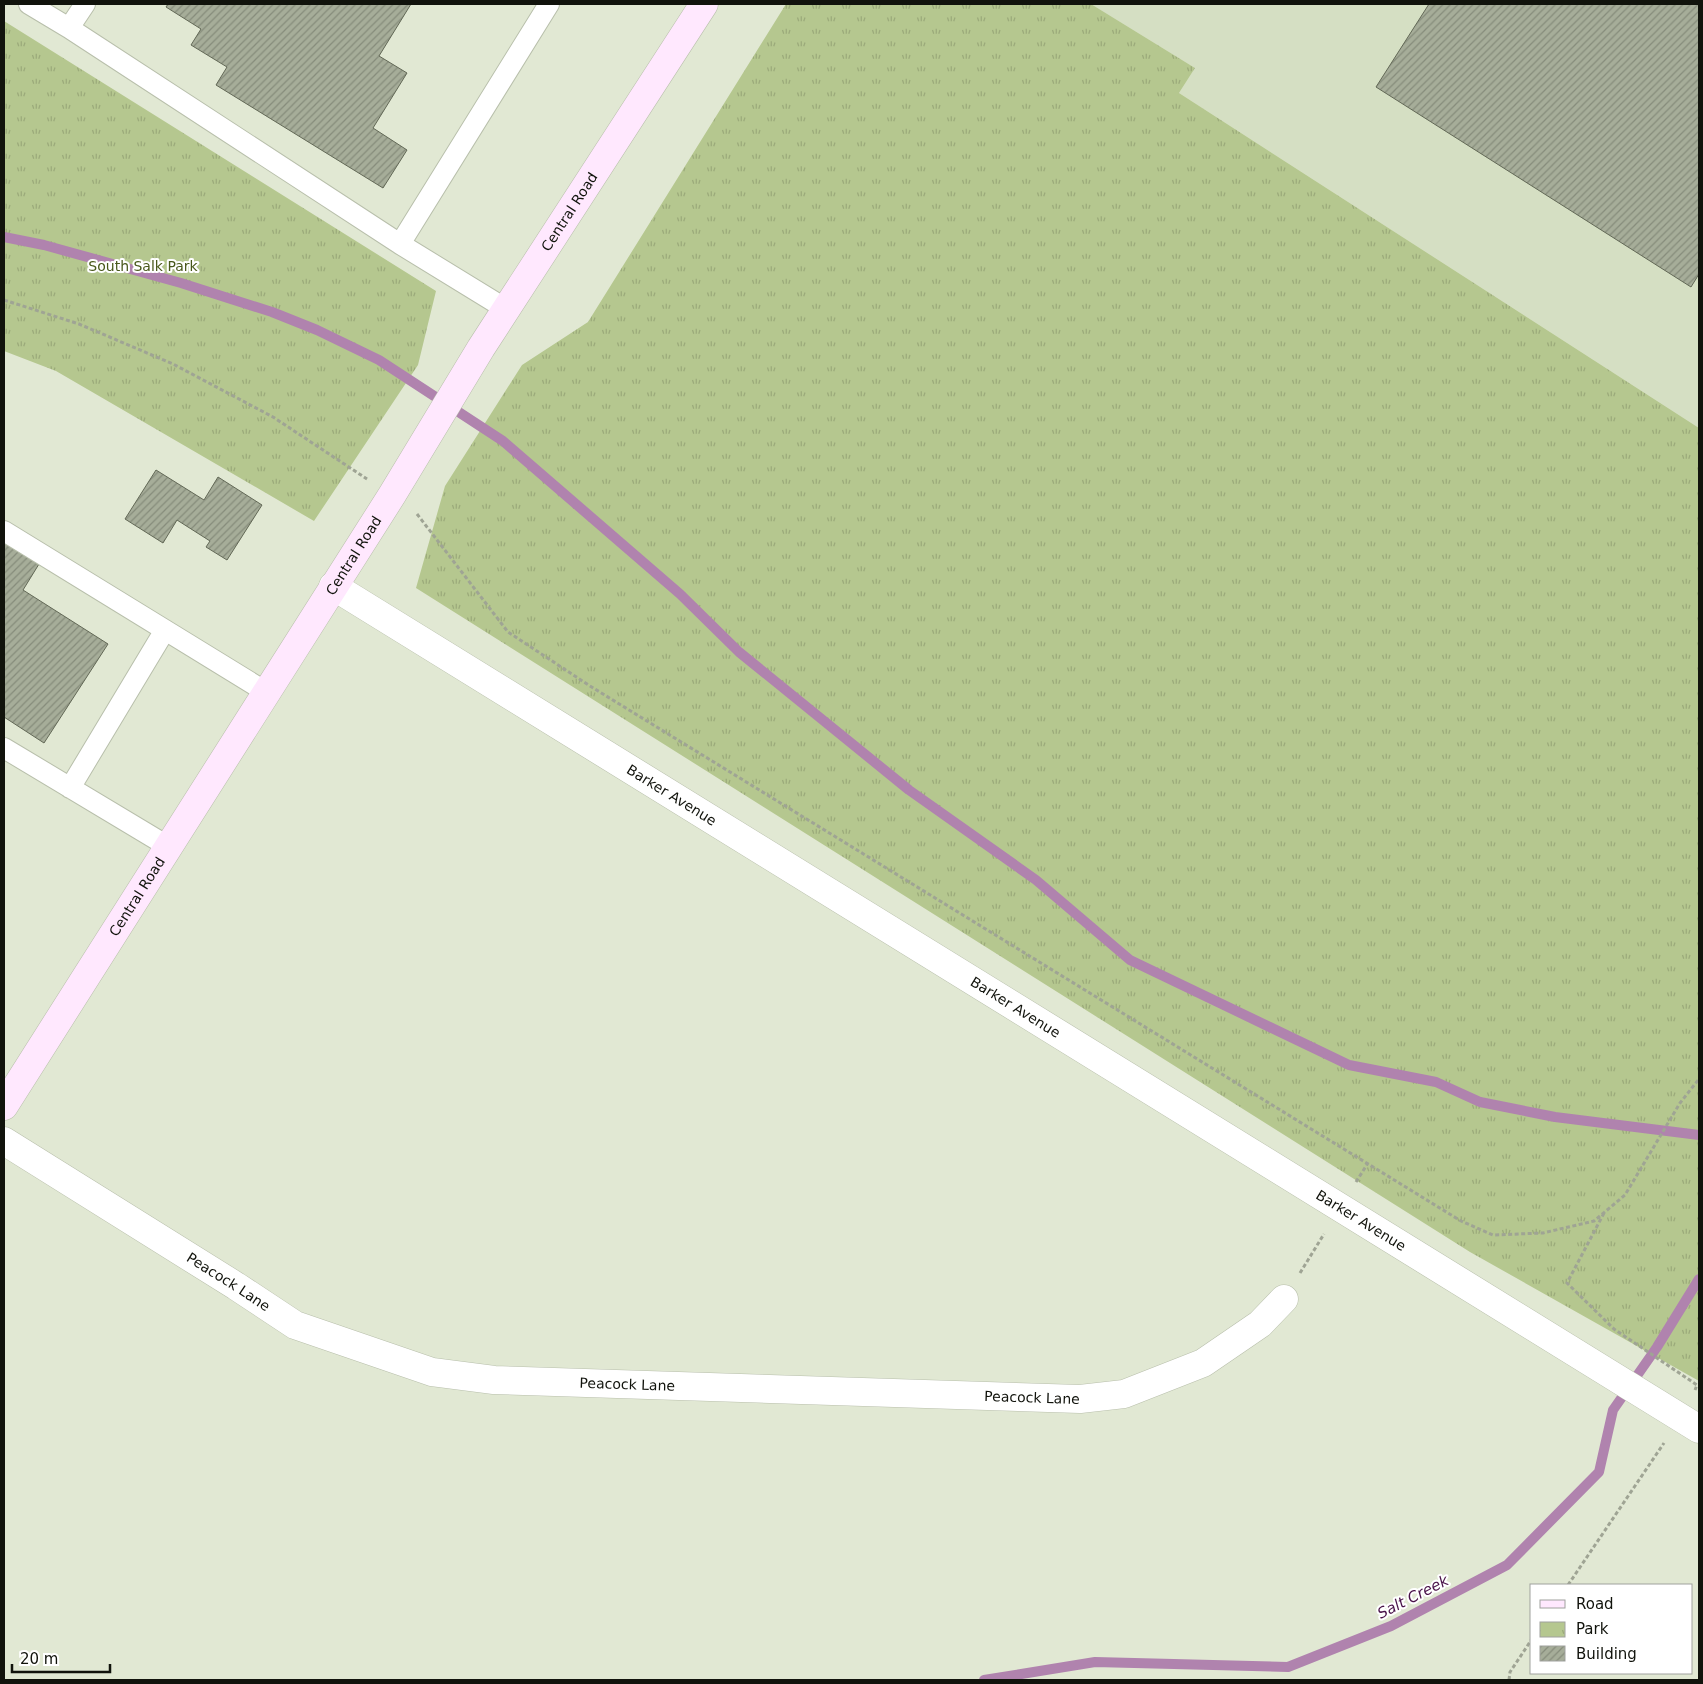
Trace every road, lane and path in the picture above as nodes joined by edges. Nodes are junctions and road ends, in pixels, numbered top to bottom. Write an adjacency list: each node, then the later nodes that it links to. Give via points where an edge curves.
1 (29, 4): 5 (lane)
2 (85, 4): 5 (lane)
3 (549, 4): 6 (lane)
4 (704, 4): 8 (street, Central Road)
5 (69, 28): 6 (lane)
6 (400, 244): 8 (lane)
7 (4, 300): 9 (path, via 79,324 173,364 273,417)
8 (506, 309): 9 (street, Central Road)
9 (392, 495): 11 (street, Central Road); 20 (path, via 427,525 508,632 590,686 1461,1221 1493,1235 1543,1233 1594,1221)
10 (4, 531): 12 (lane)
11 (333, 586): 13 (street, Central Road); 22 (street, Barker Avenue)
12 (165, 630): 13 (lane); 15 (lane)
13 (266, 692): 16 (street, Central Road)
14 (4, 748): 15 (lane)
15 (70, 788): 16 (lane)
16 (169, 847): 18 (street, Central Road)
17 (1699, 1079): 20 (path, via 1680,1103 1625,1195)
18 (4, 1106)
19 (4, 1140): 21 (street, Peacock Lane, via 294,1325 432,1372 494,1380 1080,1399 1124,1394 1203,1362 1260,1324)
20 (1604, 1212): 22 (path, via 1567,1283 1614,1330 1698,1385)
21 (1284, 1299)
22 (1678, 1416): 23 (path, via 1661,1447)
23 (1569, 1584)
24 (1530, 1643): 25 (path)
25 (1508, 1680)

